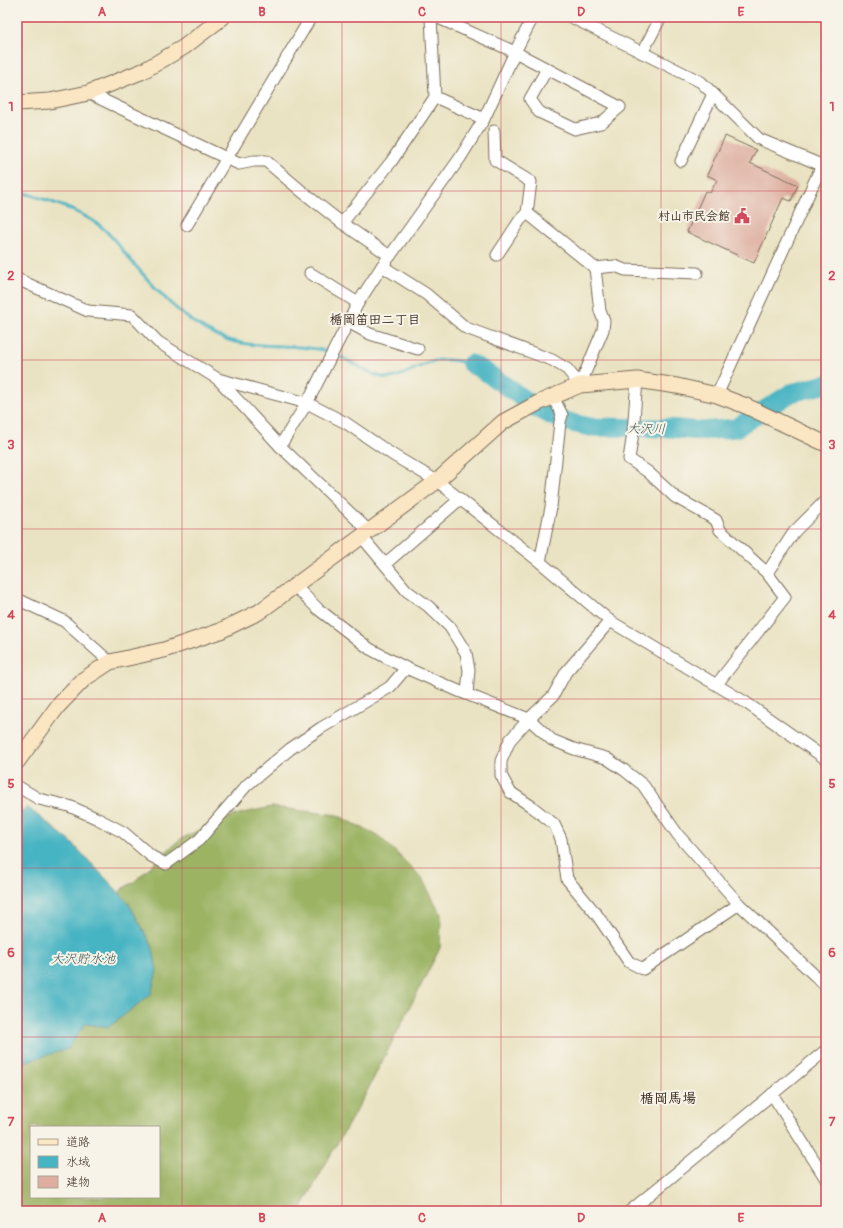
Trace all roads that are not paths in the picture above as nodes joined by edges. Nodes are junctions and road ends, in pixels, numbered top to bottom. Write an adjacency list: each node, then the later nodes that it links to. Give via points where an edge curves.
1 (223, 17): 11 (street, via 184,47 143,71)
2 (311, 17): 17 (street)
3 (431, 17): 13 (street)
4 (436, 17): 8 (street)
5 (533, 17): 8 (street)
6 (571, 17): 9 (street)
7 (661, 17): 9 (street)
8 (515, 52): 10 (street); 15 (street)
9 (642, 53): 12 (street, via 700,82)
10 (546, 69): 10 (street, via 573,83 620,107 601,123 575,129 539,112 530,100)
11 (88, 93): 14 (street, via 50,101); 17 (street)
12 (713, 94): 18 (street); 19 (street, via 758,139)
13 (435, 97): 15 (street); 21 (street, via 391,162)
14 (17, 103)
15 (484, 119): 24 (street, via 460,158)
16 (494, 131): 20 (street, via 495,160 531,182)
17 (227, 158): 21 (street, via 239,164 266,161); 22 (street)
18 (681, 161)
19 (824, 166): 36 (street)
20 (527, 213): 23 (street); 26 (street)
21 (342, 224): 24 (street)
22 (187, 225)
23 (497, 255)
24 (390, 256): 25 (street)
25 (382, 266): 30 (street); 35 (street, via 426,294 466,328 552,360 567,369)
26 (595, 268): 28 (street, via 615,266 625,270); 35 (street, via 600,311 604,322 603,330)
27 (310, 273): 30 (street)
28 (697, 273)
29 (17, 279): 33 (street, via 88,311 132,315 158,342)
30 (358, 303): 31 (street)
31 (348, 322): 32 (street, via 370,334); 38 (street)
32 (418, 349)
33 (218, 379): 38 (street); 40 (street)
34 (637, 380): 35 (street); 36 (street); 47 (street, via 629,459 676,497 716,520 720,530)
35 (580, 385): 37 (street)
36 (718, 395): 39 (street)
37 (553, 397): 41 (street, via 504,422); 45 (street, via 561,418 551,507)
38 (307, 403): 40 (street); 41 (street, via 346,423)
39 (826, 444)
40 (280, 446): 44 (street)
41 (437, 481): 42 (street); 44 (street)
42 (460, 499): 45 (street); 46 (street)
43 (826, 500): 47 (street, via 794,532)
44 (366, 534): 46 (street); 48 (street)
45 (540, 562): 50 (street)
46 (385, 564): 54 (street, via 407,591 450,627 466,653 469,670)
47 (766, 573): 53 (street, via 785,597)
48 (295, 586): 51 (street, via 259,612 220,631 164,650); 52 (street, via 318,609 370,649)
49 (17, 598): 51 (street, via 64,621)
50 (610, 621): 53 (street); 55 (street, via 566,672 553,696)
51 (110, 662): 57 (street, via 84,679 58,706)
52 (406, 668): 54 (street); 58 (street, via 390,686 290,749 246,786 199,840 166,864 151,856 123,832 69,806 39,799)
53 (717, 684): 56 (street)
54 (467, 694): 55 (street)
55 (530, 719): 59 (street, via 552,740 606,758 642,785 678,835); 59 (street, via 510,740 501,761 501,775 510,792 554,824 561,839 567,879 629,962 643,969)
56 (826, 758)
57 (17, 762)
58 (17, 786)
59 (739, 904): 60 (street)
60 (826, 986)
61 (826, 1050): 62 (street)
62 (772, 1094): 63 (street); 64 (street)
63 (826, 1179)
64 (630, 1211)

